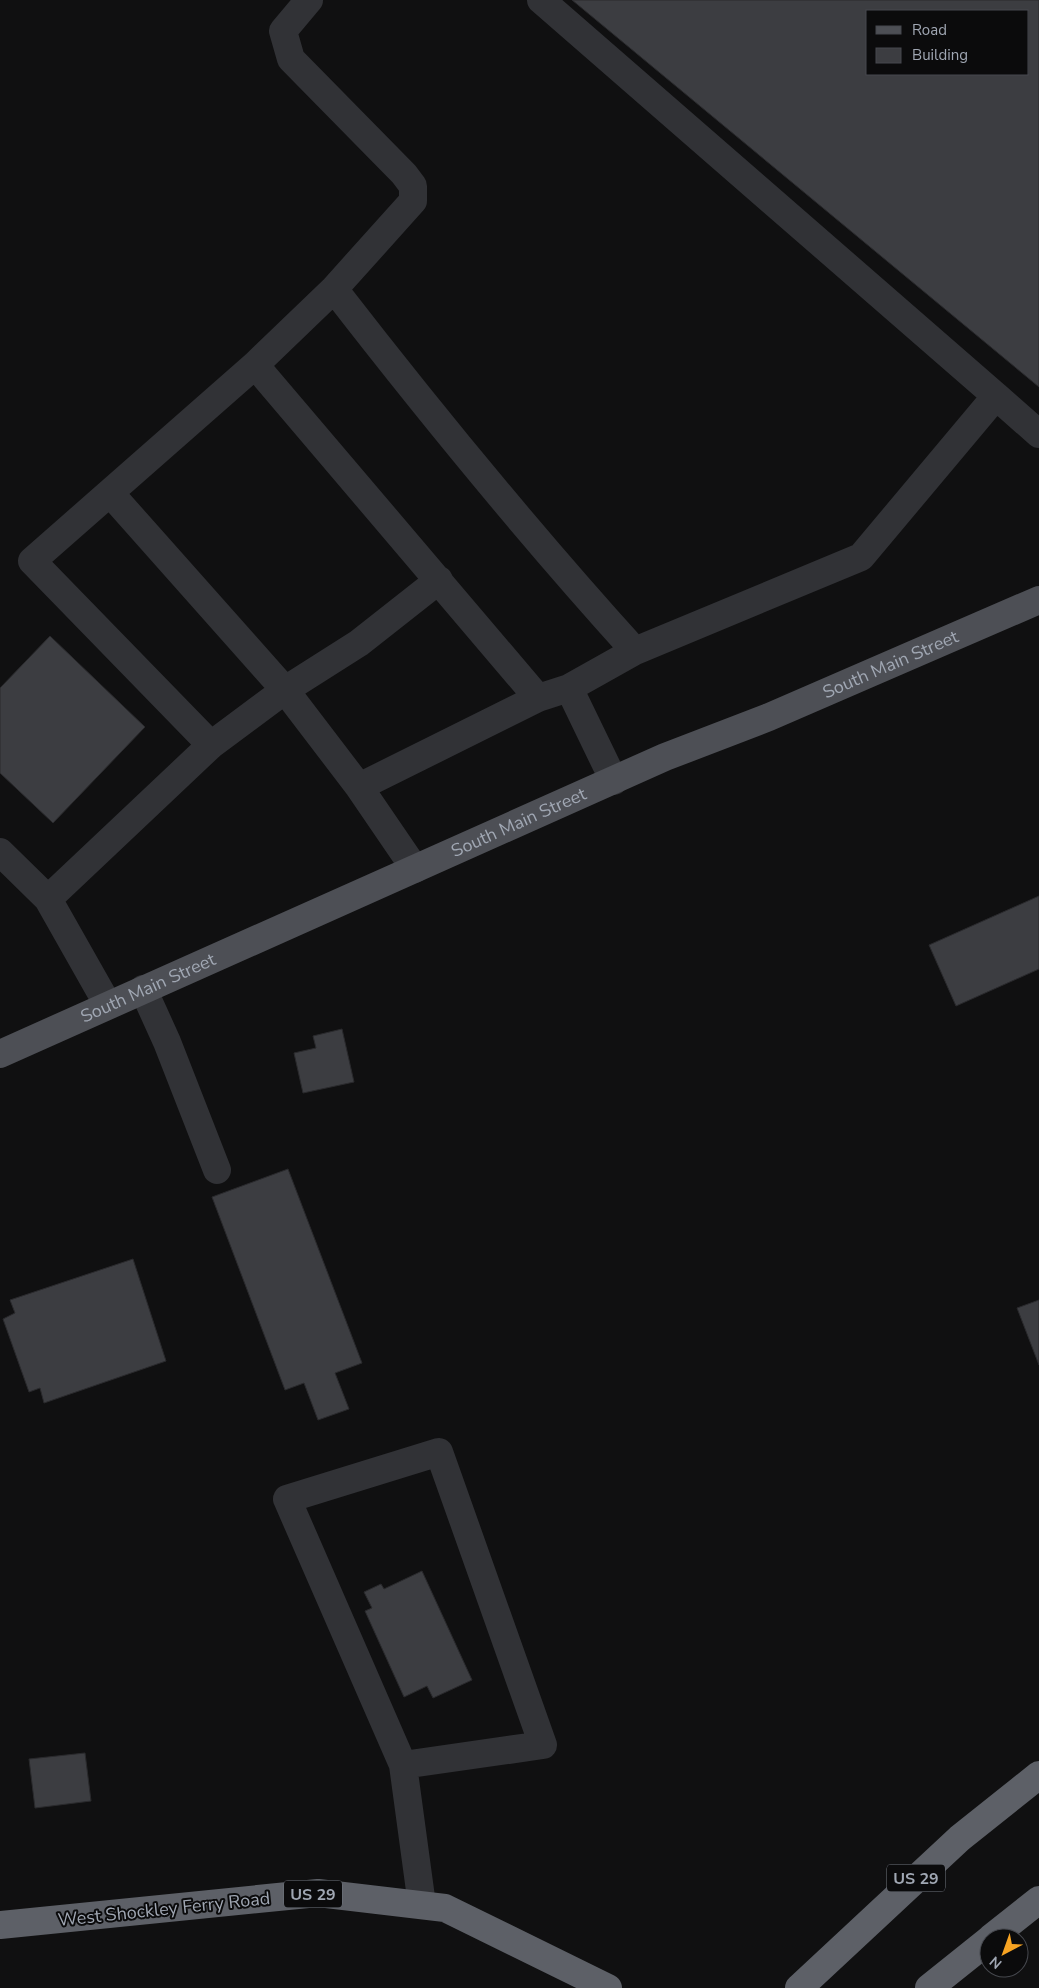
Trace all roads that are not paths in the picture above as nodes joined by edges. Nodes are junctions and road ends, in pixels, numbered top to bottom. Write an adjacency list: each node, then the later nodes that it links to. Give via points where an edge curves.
1 (309, 0): 3 (lane, via 283,31 291,59 413,186 413,201)
2 (541, 0): 5 (lane)
3 (334, 289): 4 (lane); 10 (lane, via 569,577)
4 (255, 364): 7 (lane); 8 (lane)
5 (996, 396): 6 (lane); 10 (lane, via 861,557)
6 (1039, 434)
7 (110, 493): 12 (lane); 14 (lane, via 32,561)
8 (439, 580): 12 (lane, via 359,643); 13 (lane)
9 (1039, 600): 15 (main road, South Main Street)
10 (635, 651): 11 (lane)
11 (569, 688): 13 (lane); 15 (lane)
12 (285, 690): 14 (lane); 16 (lane)
13 (538, 698): 16 (lane)
14 (211, 745): 19 (lane)
15 (614, 781): 18 (main road, South Main Street)
16 (359, 787): 18 (lane)
17 (0, 852): 19 (lane)
18 (415, 870): 20 (main road, South Main Street)
19 (48, 900): 21 (lane)
20 (143, 989): 21 (main road, South Main Street); 23 (lane)
21 (108, 1005): 22 (main road, South Main Street)
22 (0, 1054)
23 (217, 1170)
24 (403, 1766): 24 (lane, via 287,1499 439,1452 543,1745); 27 (lane)
25 (1039, 1774): 32 (highway, US 29, via 960,1838)
26 (1039, 1900): 29 (highway)
27 (422, 1905): 28 (highway, West Shockley Ferry Road / US 29, via 318,1893); 31 (highway, West Shockley Ferry Road / US 29, via 445,1908)
28 (0, 1925)
29 (1004, 1928)
30 (979, 1948): 33 (highway)
31 (608, 1988)
32 (799, 1988)
33 (928, 1988)

